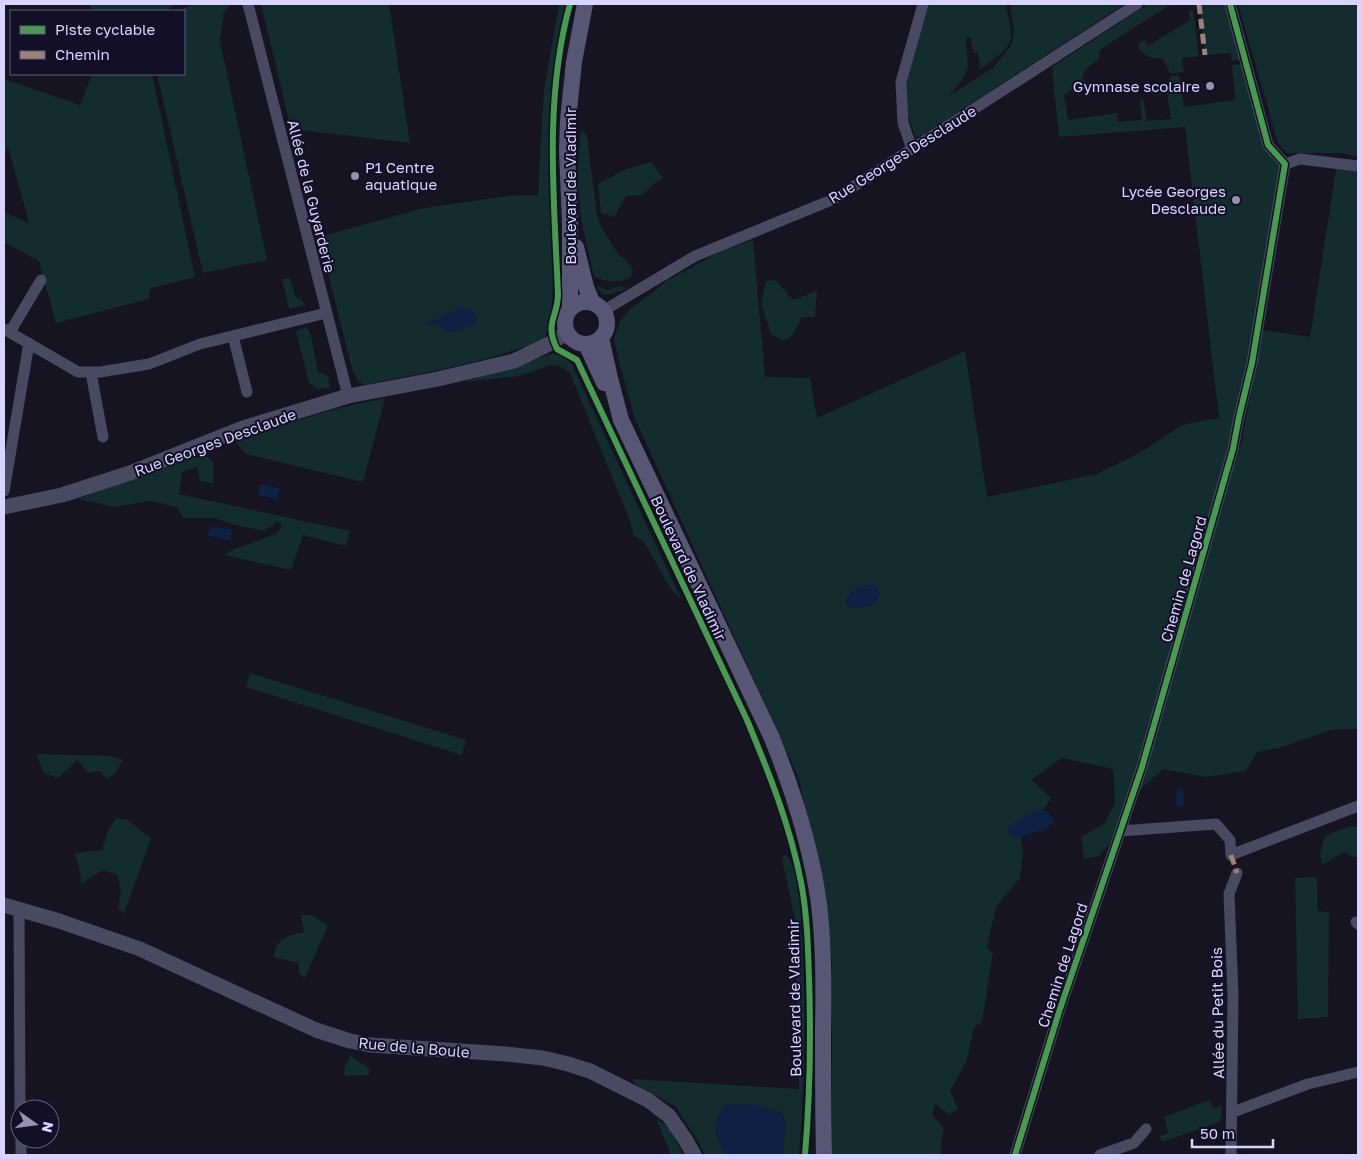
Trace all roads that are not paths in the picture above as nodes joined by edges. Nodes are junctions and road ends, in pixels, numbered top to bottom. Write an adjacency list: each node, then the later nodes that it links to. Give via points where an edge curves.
1 (248, 4): 13 (street, Allée de la Guyarderie)
2 (585, 4): 9 (main road, Boulevard de Vladimir, via 568,120)
3 (923, 4): 6 (street, via 901,82 904,123)
4 (1137, 4): 6 (street, Rue Georges Desclaude)
5 (1230, 4): 7 (street, via 1268,144)
6 (912, 149): 11 (street, Rue Georges Desclaude, via 834,199 695,256)
7 (1285, 164): 8 (street, via 1300,159); 26 (street, Chemin de Lagord, via 1252,363 1233,449 1142,767)
8 (1358, 166)
9 (570, 223): 11 (main road, via 586,287); 12 (main road, Boulevard de Vladimir)
10 (41, 280): 14 (street)
11 (597, 307): 12 (main road, via 580,303); 17 (main road, via 606,317 607,325 605,332)
12 (570, 309): 15 (main road, via 565,321)
13 (326, 314): 16 (street); 21 (street, Allée de la Guyarderie)
14 (7, 331): 18 (street)
15 (567, 332): 17 (main road, via 575,341); 21 (street, Rue Georges Desclaude, via 554,342 514,360)
16 (233, 336): 19 (street, via 200,344 149,364); 20 (street)
17 (594, 341): 33 (main road, Boulevard de Vladimir, via 621,420 772,736 799,814 813,874 822,938)
18 (29, 343): 19 (street, via 78,372); 23 (street)
19 (91, 373): 22 (street)
20 (247, 392)
21 (348, 396): 24 (street, Rue Georges Desclaude, via 243,428 130,473 62,495)
22 (103, 437)
23 (4, 491)
24 (4, 506)
25 (1358, 806): 26 (street, via 1231,855 1230,840 1216,824)
26 (1120, 831): 38 (street, Chemin de Lagord, via 1058,1012)
27 (1237, 873): 32 (street, Allée du Petit Bois, via 1229,894)
28 (4, 905): 29 (street, Rue de la Boule)
29 (19, 910): 31 (street); 35 (street, Rue de la Boule, via 140,948 316,1030 350,1041 525,1056 590,1071 648,1100 669,1116)
30 (1358, 1072): 32 (street, via 1308,1084)
31 (20, 1099)
32 (1233, 1112): 40 (street, Allée du Petit Bois)
33 (823, 1118): 36 (main road, Boulevard de Vladimir); 37 (main road, Boulevard de Vladimir)
34 (1146, 1129): 39 (street, via 1134,1143)
35 (694, 1155)
36 (816, 1155)
37 (824, 1155)
38 (1015, 1155)
39 (1100, 1155)
40 (1231, 1155)

